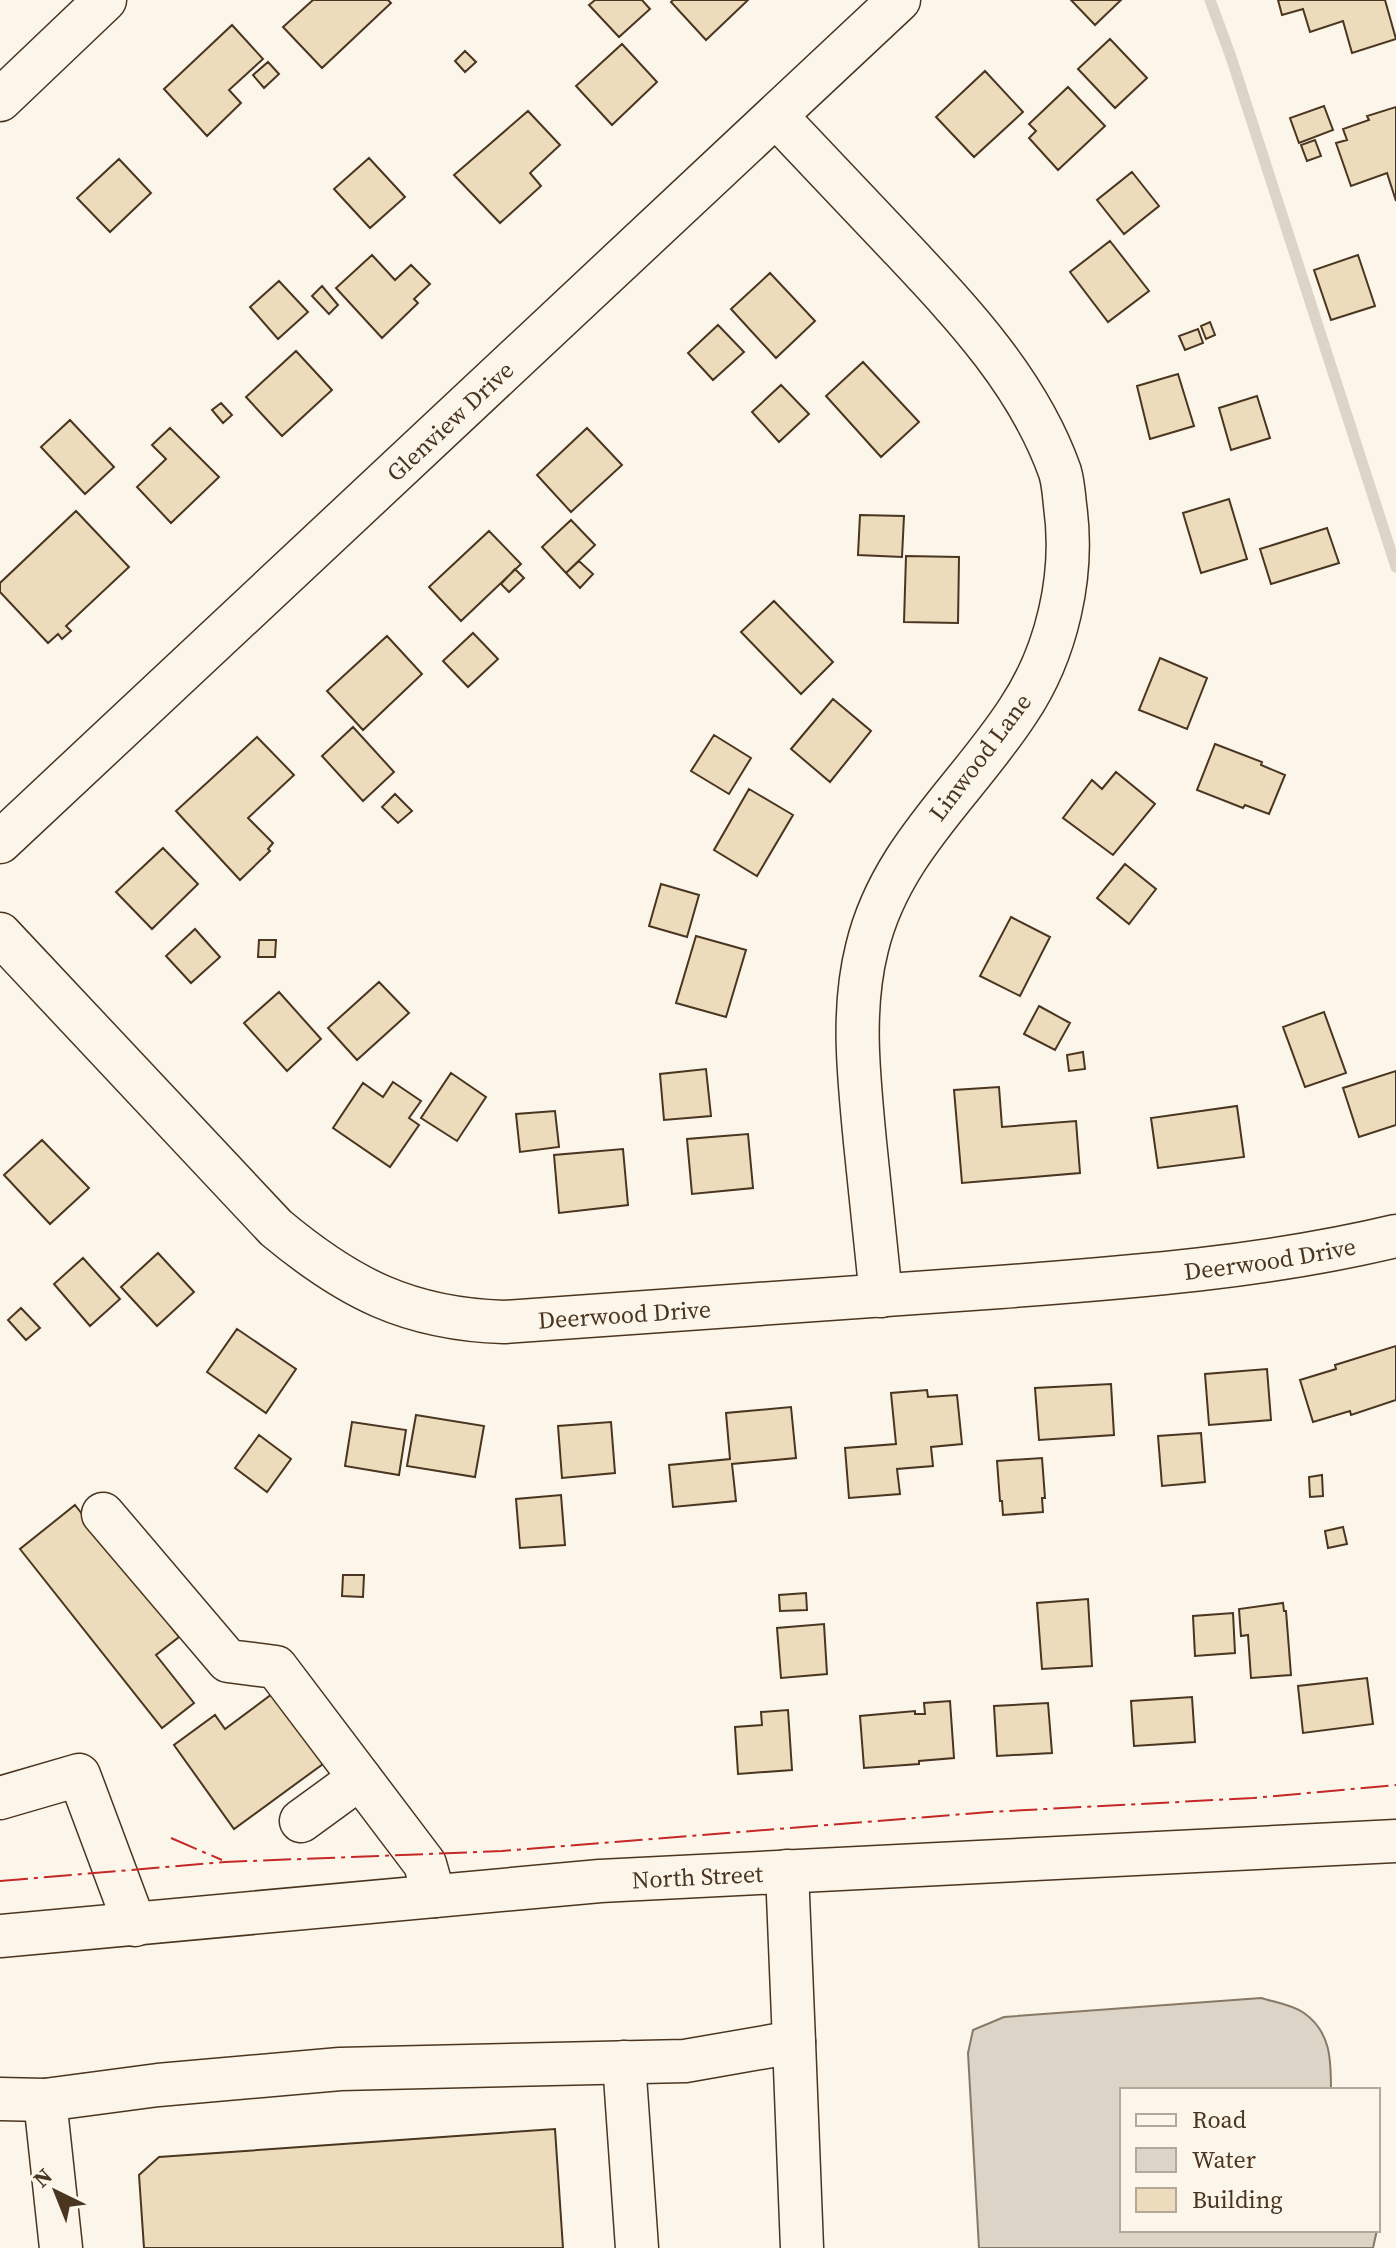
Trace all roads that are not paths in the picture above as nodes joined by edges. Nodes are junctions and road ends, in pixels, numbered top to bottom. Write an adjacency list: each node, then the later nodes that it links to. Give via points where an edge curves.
1 (105, 0): 3 (street)
2 (899, 0): 4 (street, Glenview Drive)
3 (0, 100)
4 (776, 116): 5 (street, Glenview Drive); 8 (street, Linwood Lane, via 987,344 1023,394 1047,440 1061,475 1067,519 1062,604 1035,683 893,877 866,949 858,1073)
5 (0, 842)
6 (0, 934): 8 (street, Deerwood Drive, via 276,1228 311,1257 384,1299 442,1317 504,1322)
7 (1396, 1236): 8 (street, Deerwood Drive, via 1217,1268)
8 (881, 1296)
9 (103, 1514): 10 (street, via 228,1661 276,1667)
10 (360, 1778): 12 (street); 15 (street, via 425,1864)
11 (0, 1798): 16 (street, via 79,1775)
12 (301, 1821)
13 (1396, 1841): 14 (street, North Street)
14 (787, 1871): 15 (street, North Street); 18 (street)
15 (434, 1896): 16 (street, North Street)
16 (135, 1925): 17 (street, North Street)
17 (0, 1936)
18 (794, 2042): 19 (street, via 685,2061); 24 (street)
19 (624, 2062): 21 (street, via 340,2069); 23 (street)
20 (0, 2099): 21 (street)
21 (45, 2100): 22 (street)
22 (61, 2248)
23 (637, 2248)
24 (802, 2248)

